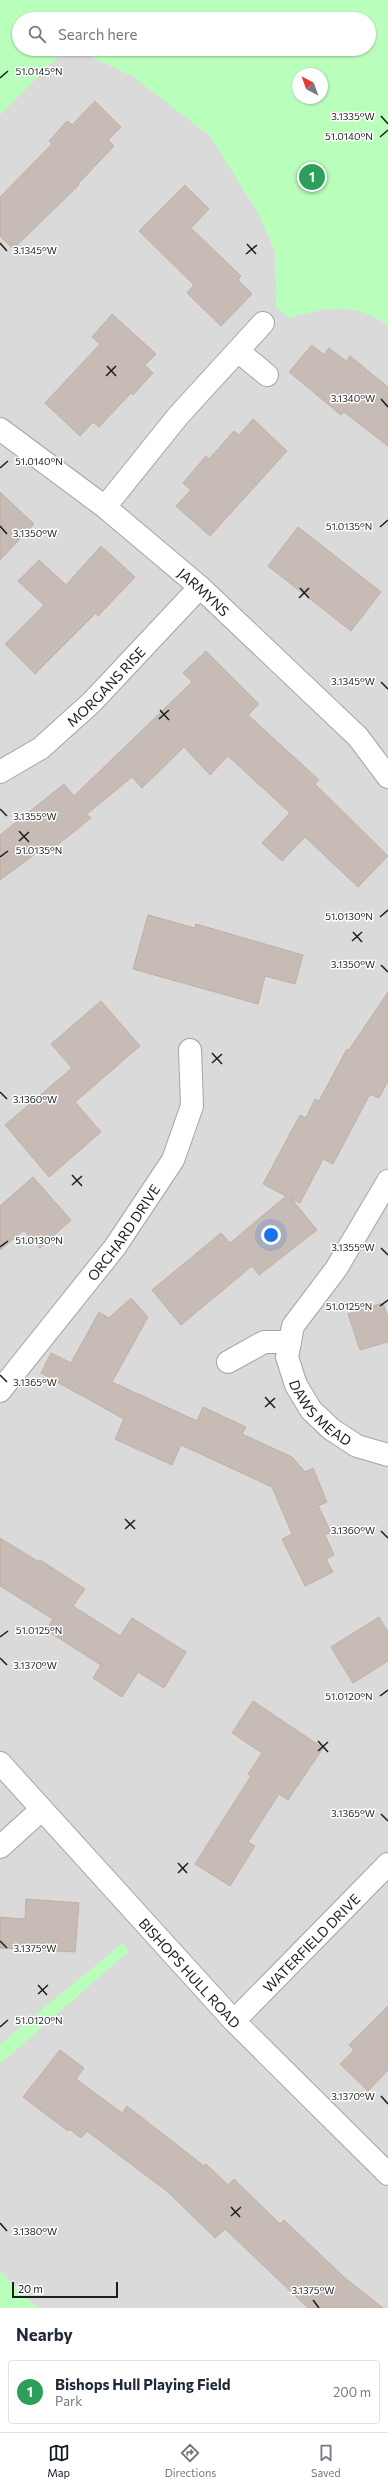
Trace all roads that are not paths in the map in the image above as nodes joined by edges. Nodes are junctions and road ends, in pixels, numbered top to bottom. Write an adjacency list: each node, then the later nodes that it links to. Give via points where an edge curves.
1 (263, 324): 2 (street)
2 (238, 351): 3 (street); 5 (street, via 169,427)
3 (267, 375)
4 (0, 429): 5 (street, JARMYNS)
5 (105, 507): 6 (street, JARMYNS)
6 (200, 587): 7 (street, MORGANS RISE, via 86,707 41,748); 8 (street, JARMYNS, via 358,737)
7 (0, 772)
8 (388, 777)
9 (190, 1050): 13 (street, ORCHARD DRIVE, via 192,1106 173,1160 115,1246)
10 (388, 1181): 11 (street, DAWS MEAD, via 336,1269 293,1326)
11 (290, 1342): 12 (street, via 264,1342); 14 (street, DAWS MEAD, via 286,1357 296,1385 311,1410 331,1429 357,1446)
12 (228, 1362)
13 (0, 1391)
14 (388, 1454)
15 (0, 1763): 16 (street, BISHOPS HULL ROAD)
16 (41, 1810): 17 (street); 19 (street, BISHOPS HULL ROAD)
17 (0, 1847)
18 (388, 1864): 19 (street, WATERFIELD DRIVE)
19 (234, 2021): 20 (street, BISHOPS HULL ROAD)
20 (388, 2174)

